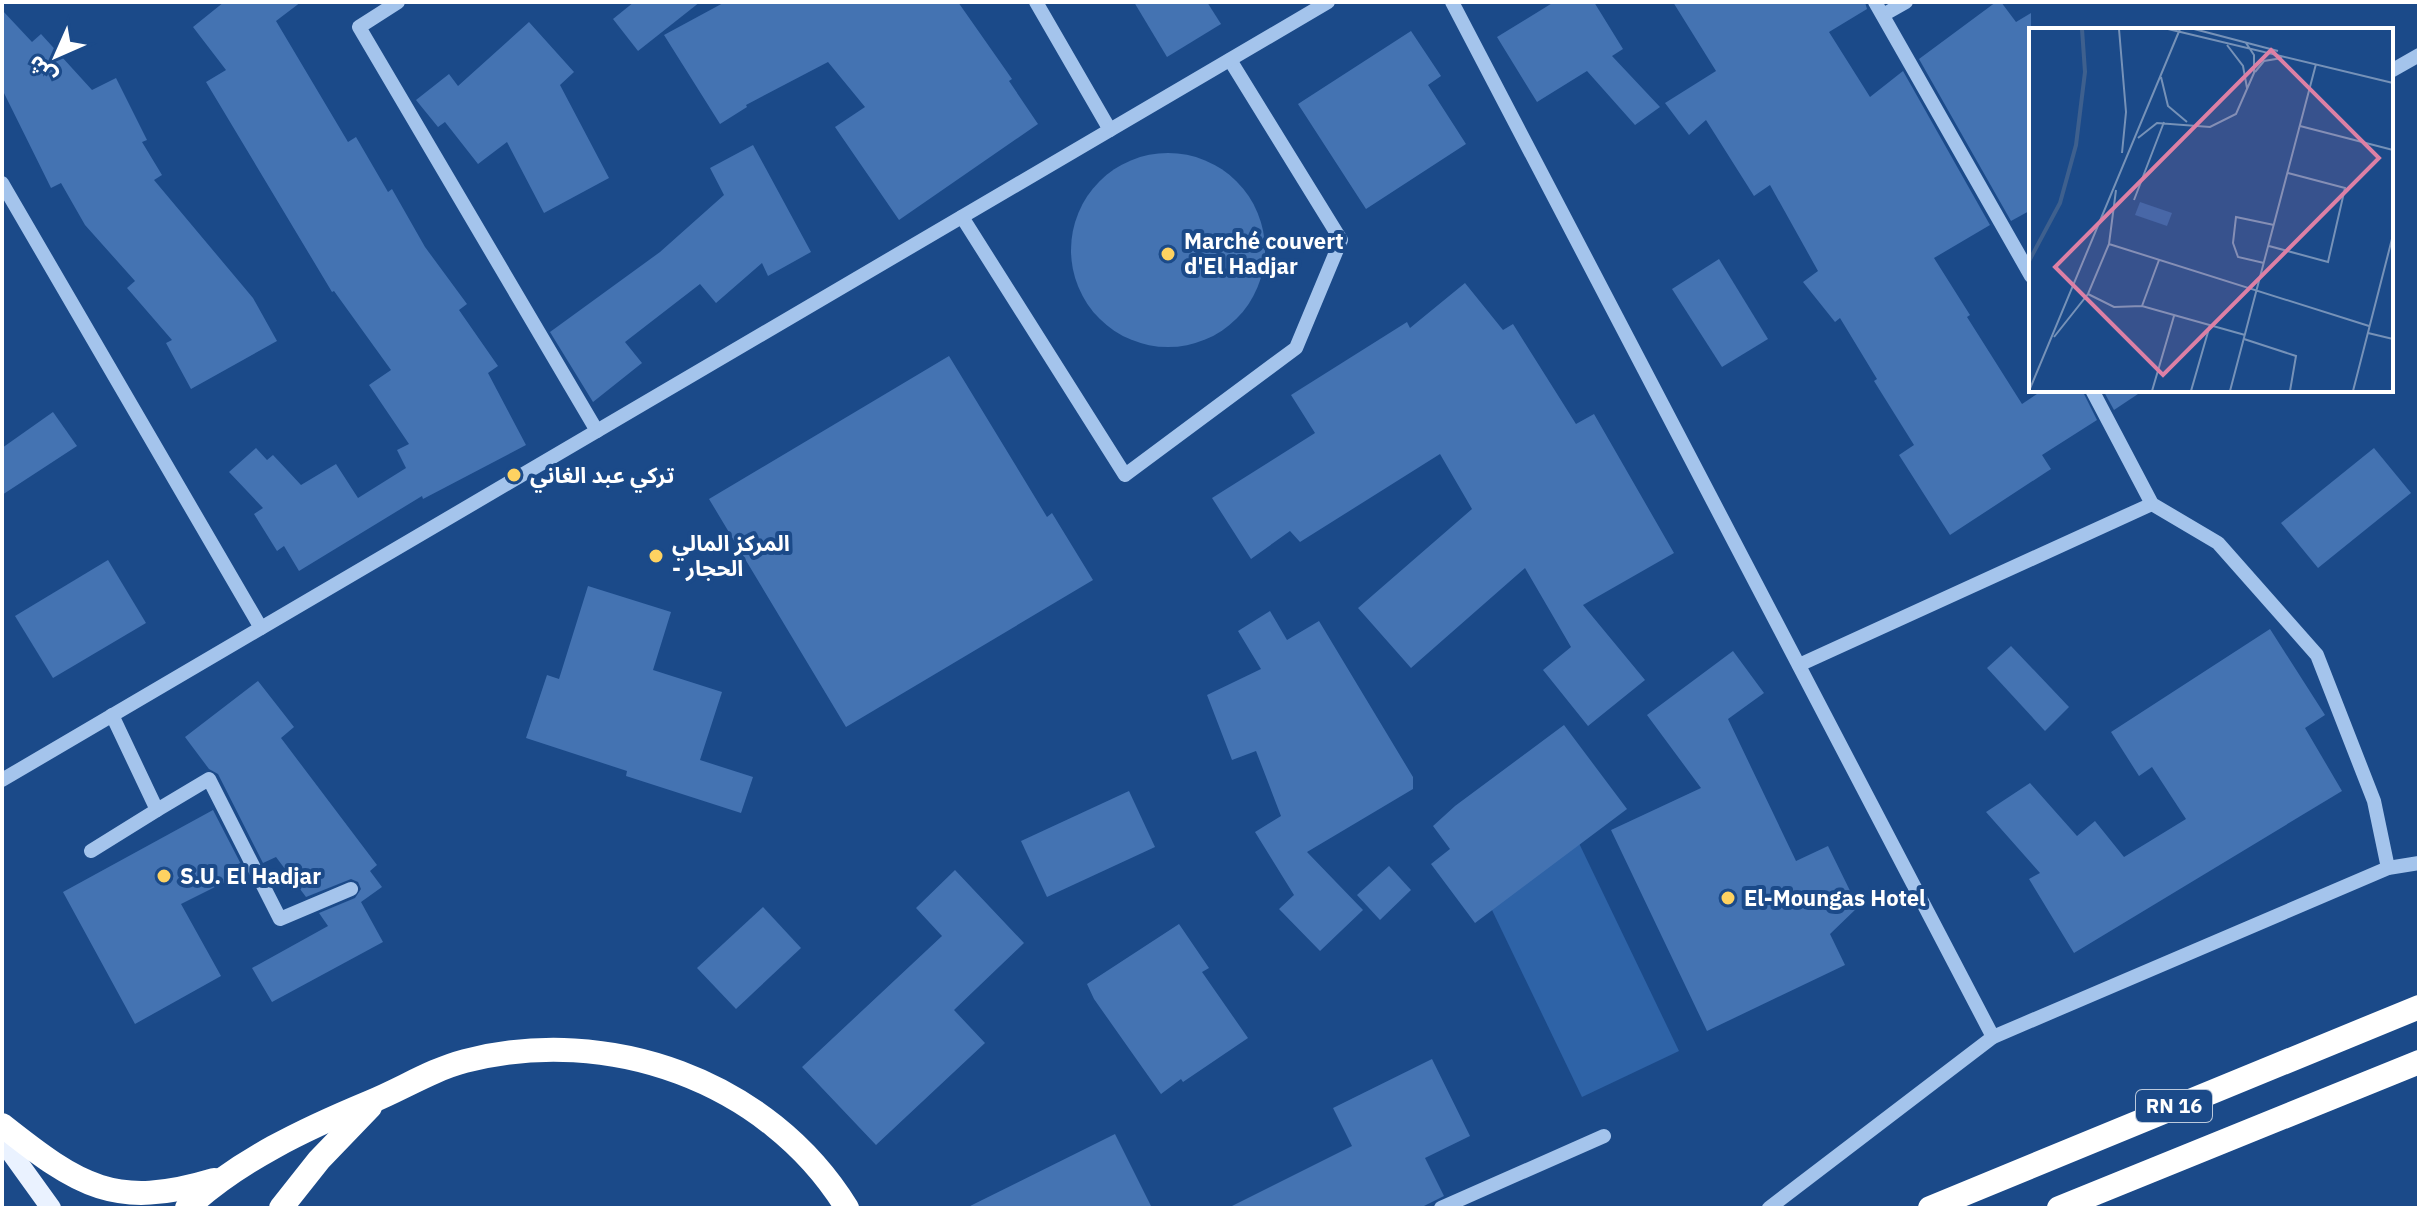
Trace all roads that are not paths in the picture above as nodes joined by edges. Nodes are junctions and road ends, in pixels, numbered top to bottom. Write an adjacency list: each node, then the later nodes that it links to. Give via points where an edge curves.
1 (398, 2): 15 (street, via 359,27)
2 (1036, 2): 10 (street)
3 (1328, 2): 8 (street)
4 (1452, 2): 18 (street)
5 (1906, 2): 6 (street)
6 (1879, 8): 13 (street)
7 (2419, 55): 9 (street)
8 (1230, 60): 10 (street); 12 (street, via 1341,240 1296,348 1125,475)
9 (2393, 70)
10 (1110, 130): 12 (street)
11 (2, 183): 17 (street)
12 (962, 217): 15 (street)
13 (2029, 271)
14 (2093, 392): 16 (street)
15 (597, 431): 17 (street)
16 (2152, 504): 18 (street); 24 (street, via 2218,543 2317,655 2374,801)
17 (261, 628): 19 (street)
18 (1799, 665): 27 (street)
19 (112, 715): 20 (street); 21 (street)
20 (2, 780)
21 (157, 810): 22 (street); 25 (street, via 209,779 280,919)
22 (91, 851)
23 (2419, 863): 24 (street)
24 (2388, 868): 27 (street)
25 (351, 889)
26 (2419, 1007): 40 (highway, RN 16)
27 (1993, 1037): 39 (street)
28 (2419, 1062): 41 (highway, RN 16)
29 (377, 1099): 33 (highway); 36 (highway); 37 (highway, via 463,1061 508,1052 571,1049 648,1061 692,1076 773,1125 807,1157)
30 (2, 1125): 33 (highway, via 70,1175 102,1188 158,1194)
31 (1604, 1136): 38 (street)
32 (2, 1140): 34 (main road)
33 (224, 1177): 35 (highway)
34 (51, 1208)
35 (187, 1208)
36 (281, 1208)
37 (847, 1208)
38 (1441, 1208)
39 (1769, 1208)
40 (1930, 1208)
41 (2059, 1208)

